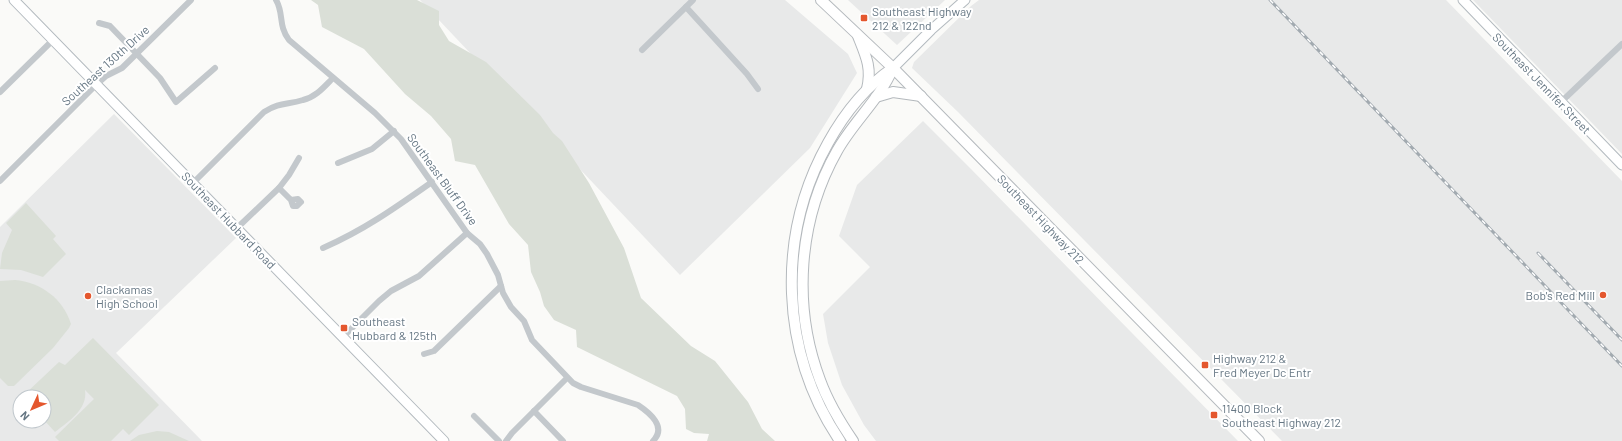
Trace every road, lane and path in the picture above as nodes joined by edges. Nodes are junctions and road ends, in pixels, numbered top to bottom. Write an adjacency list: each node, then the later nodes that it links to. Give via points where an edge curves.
1 (14, 0): 11 (main road, Southeast Hubbard Road)
2 (276, 0): 17 (street, Southeast Bluff Drive, via 284,34)
3 (693, 0): 8 (street)
4 (821, 0): 10 (main road, Southeast Highway 212)
5 (965, 0): 16 (main road)
6 (1463, 0): 24 (main road, Southeast Jennifer Street)
7 (189, 1): 14 (street, Southeast 130th Drive)
8 (686, 7): 13 (street); 19 (street)
9 (99, 23): 14 (street, via 110,26)
10 (856, 33): 16 (main road, Southeast Highway 212); 20 (main road, via 869,64)
11 (54, 39): 18 (main road, Southeast Hubbard Road); 21 (street)
12 (1622, 44): 24 (street)
13 (642, 50)
14 (137, 53): 15 (street, via 166,84 176,102); 18 (street, Southeast 130th Drive, via 122,68)
15 (215, 68)
16 (893, 68): 20 (main road); 22 (main road, Southeast Highway 212); 23 (main road)
17 (333, 78): 25 (street, Southeast Bluff Drive); 30 (street, via 310,98 278,104 264,112)
18 (97, 84): 29 (street, Southeast 130th Drive); 30 (main road, Southeast Hubbard Road)
19 (758, 89)
20 (867, 89): 48 (main road, via 835,131 814,170 799,215 793,253 792,295 803,365 822,411)
21 (0, 92)
22 (921, 96): 23 (main road, via 893,92); 50 (main road, Southeast Highway 212)
23 (876, 97): 49 (main road, via 844,139 824,177 810,219 803,259 806,329 813,357 830,403)
24 (1560, 102): 28 (main road, Southeast Jennifer Street)
25 (394, 131): 27 (street, via 372,149); 31 (street, Southeast Bluff Drive)
26 (299, 158): 32 (street)
27 (338, 163)
28 (1622, 165)
29 (0, 181)
30 (193, 182): 34 (main road, Southeast Hubbard Road)
31 (432, 182): 35 (street, Southeast Bluff Drive); 36 (street, via 375,222)
32 (279, 188): 33 (street); 34 (street)
33 (291, 200)
34 (237, 228): 38 (main road, Southeast Hubbard Road)
35 (466, 233): 37 (street, Southeast Bluff Drive, via 480,244 487,254 498,275); 38 (street, via 420,276 379,300)
36 (322, 248)
37 (500, 286): 39 (street, via 434,351); 40 (street, Southeast Bluff Drive, via 511,307 524,321 532,340)
38 (343, 336): 43 (main road, Southeast Hubbard Road)
39 (424, 354)
40 (567, 378): 41 (street); 47 (street, Southeast Bluff Drive, via 581,387 644,409 658,427 657,437)
41 (534, 411): 45 (street); 46 (street)
42 (474, 416): 44 (street)
43 (444, 441)
44 (498, 441)
45 (506, 441)
46 (563, 441)
47 (653, 441)
48 (840, 441)
49 (853, 441)
50 (1259, 441)

